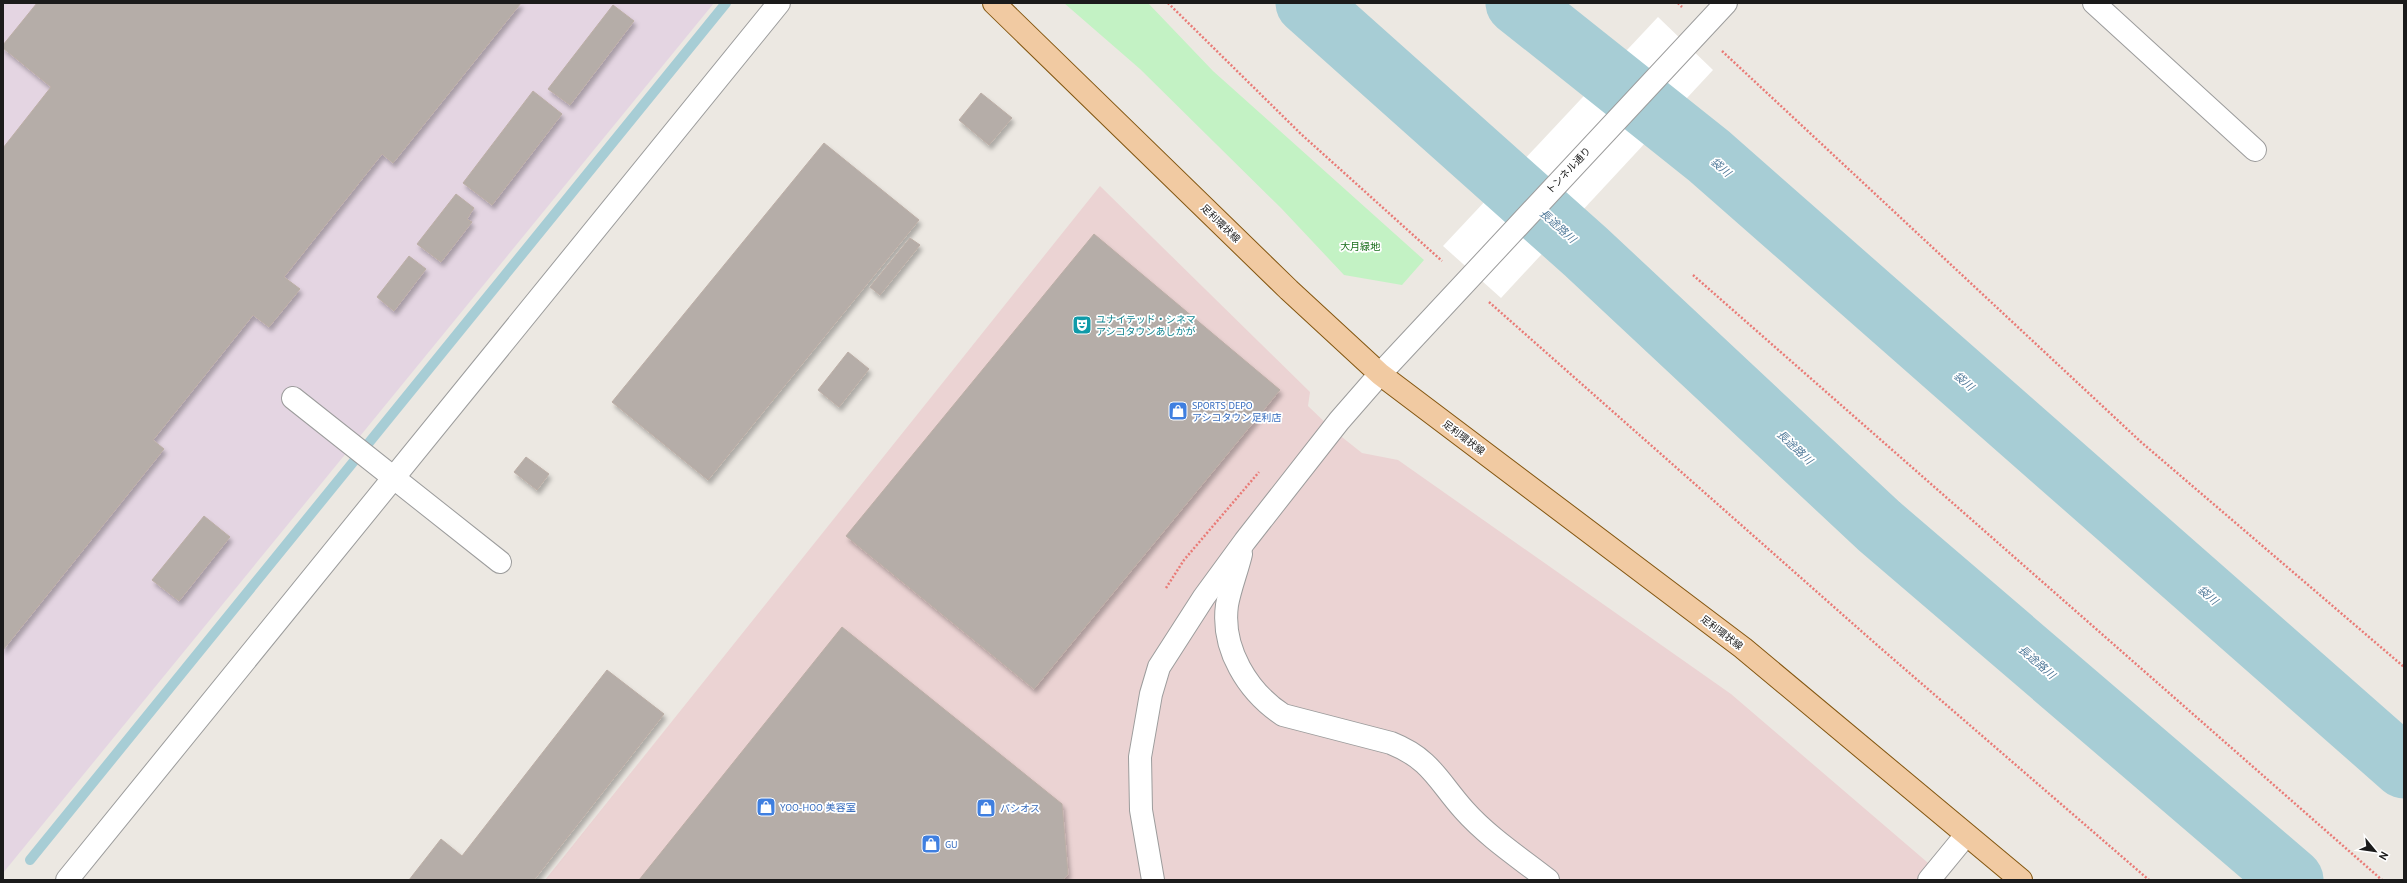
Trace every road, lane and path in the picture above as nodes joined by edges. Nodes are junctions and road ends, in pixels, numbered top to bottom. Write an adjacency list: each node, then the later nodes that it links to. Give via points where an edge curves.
1 (779, 3): 14 (street)
2 (994, 3): 11 (main road, 足利環状線, via 1289,290)
3 (1168, 3): 8 (path, via 1301,134)
4 (1726, 3): 11 (street, トンネル通り, via 1472,272)
5 (2094, 3): 7 (street)
6 (1724, 53): 18 (path, via 2141,442)
7 (2255, 150)
8 (1442, 261)
9 (1693, 275): 26 (path)
10 (1489, 302): 25 (path, via 1877,645)
11 (1380, 374): 15 (street, トンネル通り, via 1339,421); 19 (main road, 足利環状線, via 1743,648)
12 (293, 398): 14 (street)
13 (1262, 468): 17 (path, via 1184,560)
14 (394, 478): 16 (street); 20 (street)
15 (1245, 542): 21 (street, トンネル通り, via 1204,596 1159,667 1151,694 1140,758 1141,810); 22 (street, via 1227,606 1228,637 1242,673 1253,691 1282,715 1406,749 1434,770 1464,810 1487,833)
16 (500, 562)
17 (1166, 588)
18 (2404, 667)
19 (1966, 835): 23 (street); 24 (main road, 足利環状線)
20 (67, 880)
21 (1153, 880)
22 (1548, 880)
23 (1929, 880)
24 (2021, 880)
25 (2149, 880)
26 (2382, 880)

